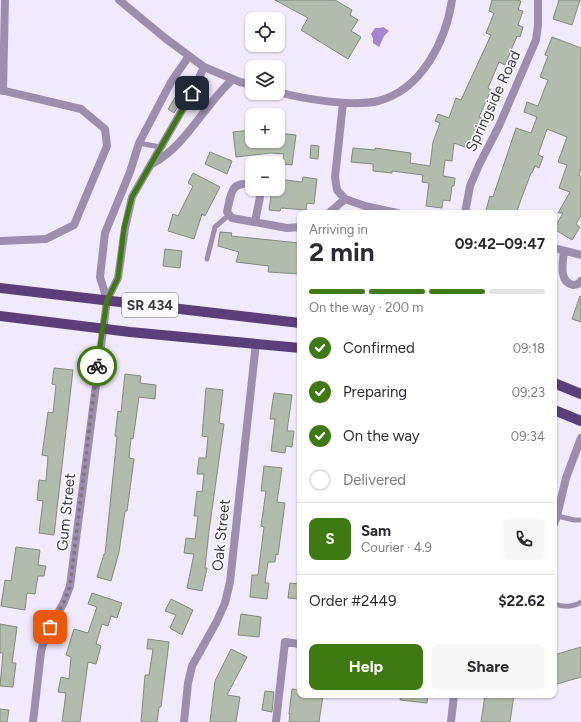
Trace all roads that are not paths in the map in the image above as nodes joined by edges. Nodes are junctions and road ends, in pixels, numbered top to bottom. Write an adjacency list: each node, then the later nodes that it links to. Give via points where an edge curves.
1 (5, 0): 9 (street)
2 (119, 0): 5 (street)
3 (452, 0): 11 (street, via 449,19 440,44 426,66 408,85 378,101)
4 (538, 0): 20 (street, Springside Road, via 536,40 499,126 479,164 470,186)
5 (189, 56): 6 (street); 12 (street, via 171,82)
6 (204, 67): 7 (street); 13 (street, via 192,93)
7 (233, 79): 8 (street); 14 (street, via 180,142 165,157)
8 (245, 83)
9 (1, 90): 24 (street, via 81,108 105,129 107,146 74,225 46,239)
10 (285, 93): 11 (street)
11 (343, 103): 17 (street, via 335,177 337,190)
12 (139, 143): 13 (lane); 31 (street, via 105,233 100,277)
13 (160, 147): 14 (street)
14 (151, 164): 31 (street, via 132,197 124,228 118,278)
15 (245, 183): 21 (street, via 234,187)
16 (260, 196): 22 (street)
17 (345, 199): 18 (street); 19 (street)
18 (332, 210)
19 (383, 210)
20 (466, 210)
21 (228, 215): 22 (street); 28 (lane, via 215,227)
22 (255, 222): 23 (street)
23 (297, 227)
24 (0, 241)
25 (557, 249): 26 (street)
26 (564, 251): 27 (street); 29 (street, via 564,276 568,283 574,285)
27 (581, 255)
28 (207, 259)
29 (581, 282)
30 (0, 288): 31 (main road, SR 434)
31 (107, 300): 33 (main road, SR 434); 34 (street, Gum Street)
32 (0, 316): 34 (main road, SR 434)
33 (297, 323)
34 (102, 328): 35 (main road, SR 434); 49 (street, Gum Street, via 70,586 45,636)
35 (256, 343): 36 (main road, SR 434); 50 (street, Oak Street, via 230,582 217,621 192,666)
36 (297, 348)
37 (557, 384): 38 (main road)
38 (581, 394)
39 (557, 411): 40 (main road)
40 (581, 421)
41 (581, 438): 42 (street, via 566,478)
42 (557, 516)
43 (557, 520): 44 (lane)
44 (581, 520)
45 (581, 602): 46 (lane, via 571,606)
46 (557, 605)
47 (297, 644): 51 (street, via 285,642)
48 (454, 698): 52 (street)
49 (33, 722)
50 (184, 722)
51 (276, 722)
52 (451, 722)

